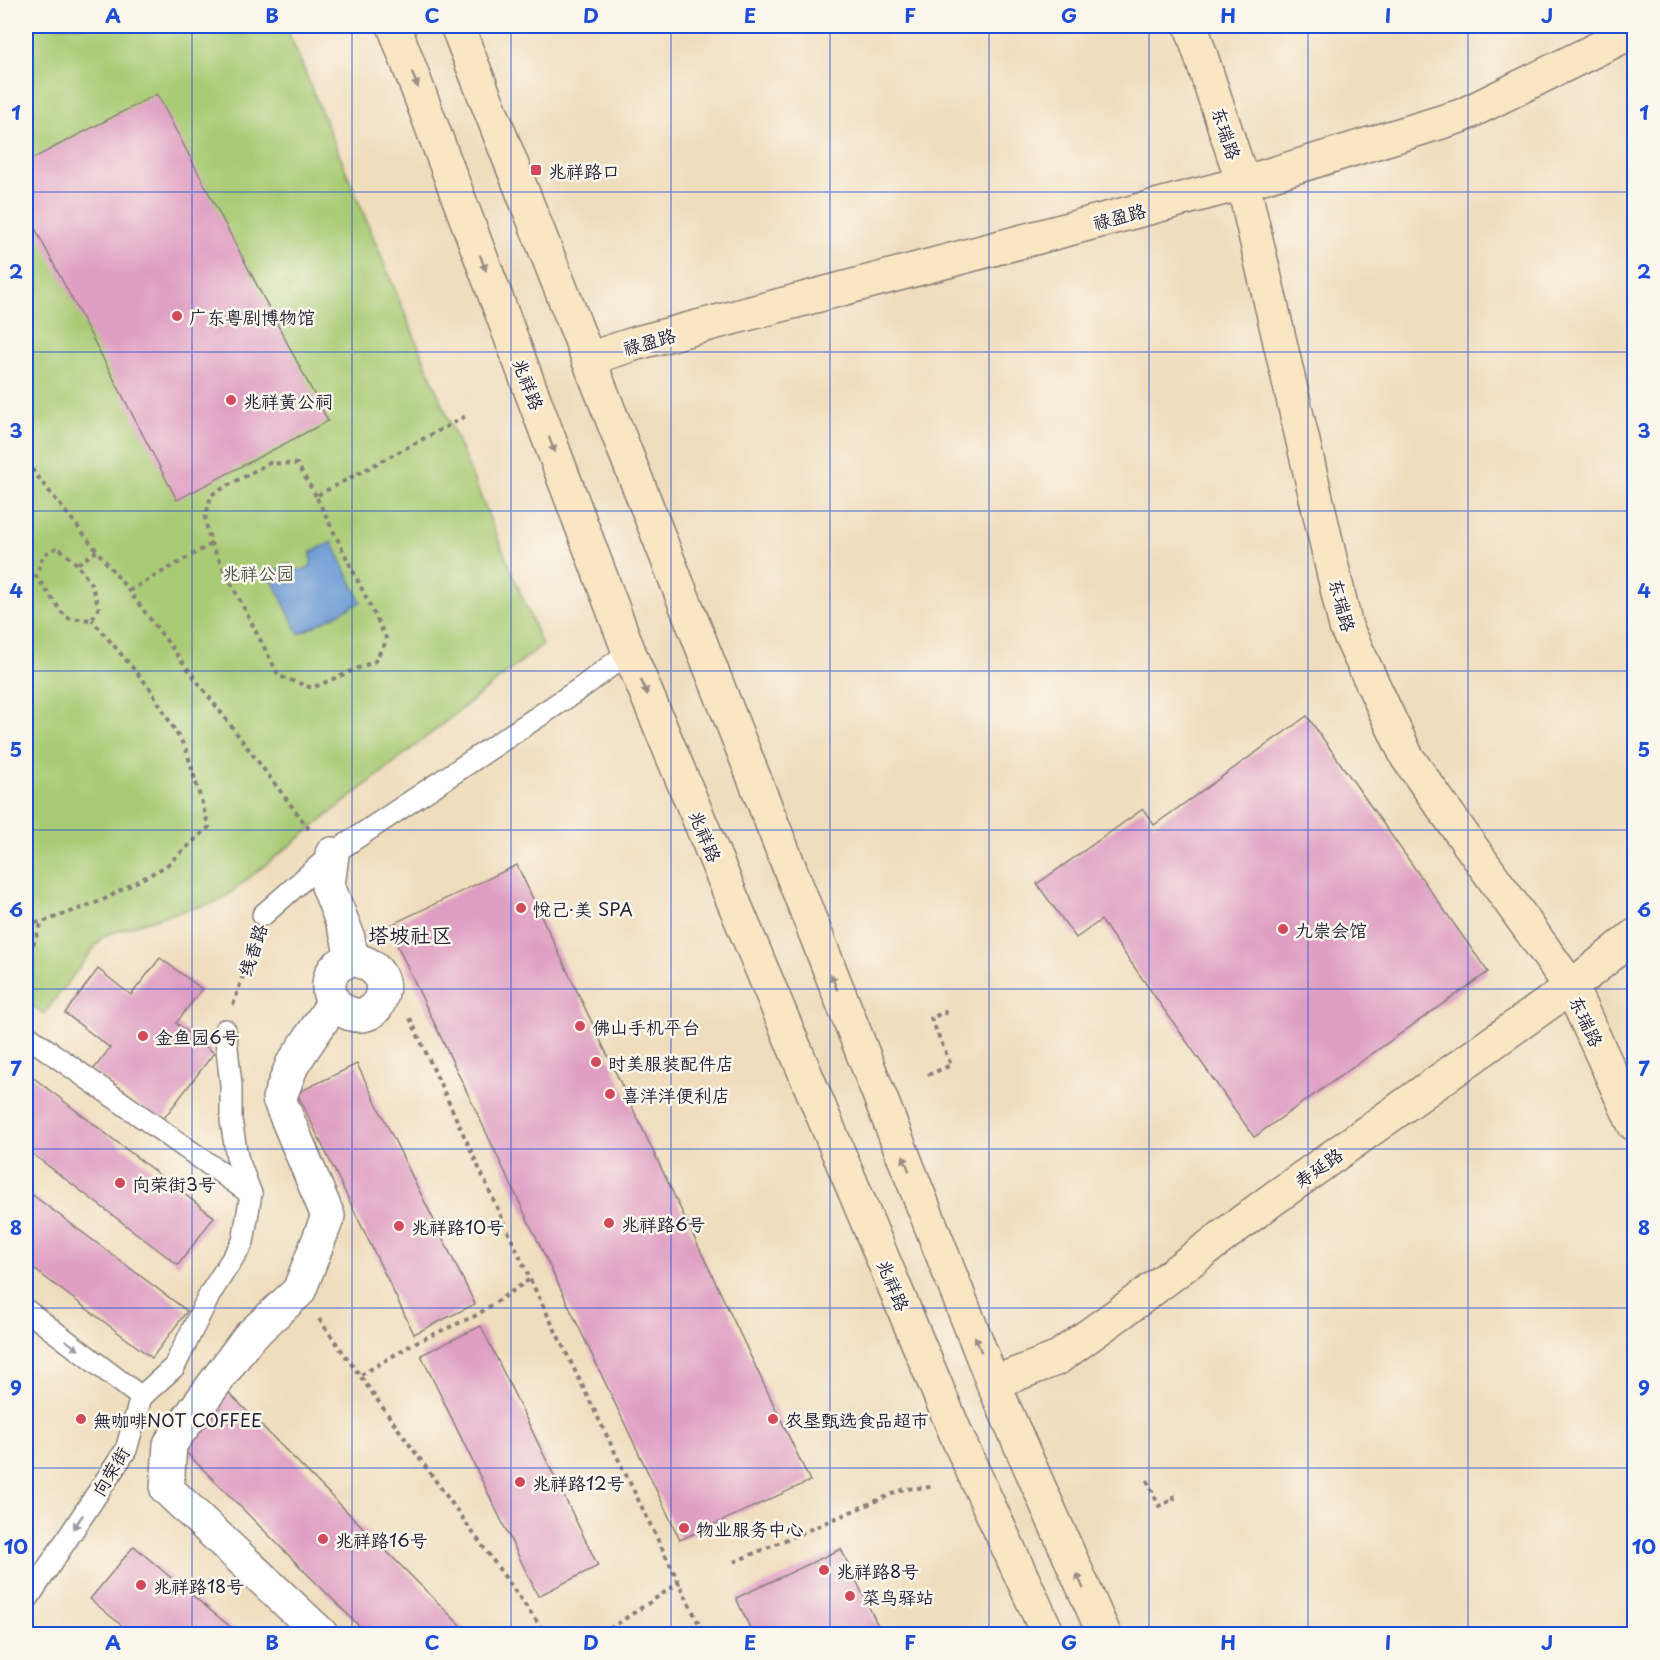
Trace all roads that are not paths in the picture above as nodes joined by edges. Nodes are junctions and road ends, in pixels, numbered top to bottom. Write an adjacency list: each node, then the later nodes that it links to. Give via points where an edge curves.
1 (394, 26): 7 (main road, 兆祥路, one-way to 7)
2 (457, 26): 6 (main road)
3 (1191, 26): 5 (main road, 东瑞路)
4 (1635, 31): 5 (main road, 禄盈路, via 1461,116)
5 (1243, 183): 6 (main road, 禄盈路); 12 (main road, 东瑞路, via 1346,627 1407,757)
6 (588, 359): 19 (main road, one-way to 6)
7 (629, 652): 8 (lane, 线香路); 23 (main road, 兆祥路, one-way to 23, via 959,1441)
8 (332, 854): 9 (lane, 线香路); 11 (street, via 327,886 347,934)
9 (263, 915)
10 (1635, 936): 12 (main road, 寿延路)
11 (352, 959): 13 (street, via 338,964 329,976 328,993); 13 (street, via 365,961 377,970 383,989 379,1004 358,1015)
12 (1571, 987): 16 (main road, 东瑞路); 19 (main road, 寿延路, via 1273,1198 1056,1359)
13 (333, 1004): 22 (street, via 292,1065 279,1099 328,1216 299,1292 248,1338 170,1444 167,1489)
14 (225, 1030): 17 (lane, via 237,1157)
15 (26, 1035): 17 (lane)
16 (1635, 1124)
17 (251, 1194): 20 (lane, via 243,1242 211,1292 174,1367)
18 (26, 1310): 20 (lane, one-way to 20)
19 (993, 1383): 24 (main road, one-way to 19)
20 (141, 1397): 21 (lane, 向荣街, one-way to 21, via 126,1450)
21 (26, 1600)
22 (321, 1635)
23 (1048, 1635)
24 (1104, 1635)

